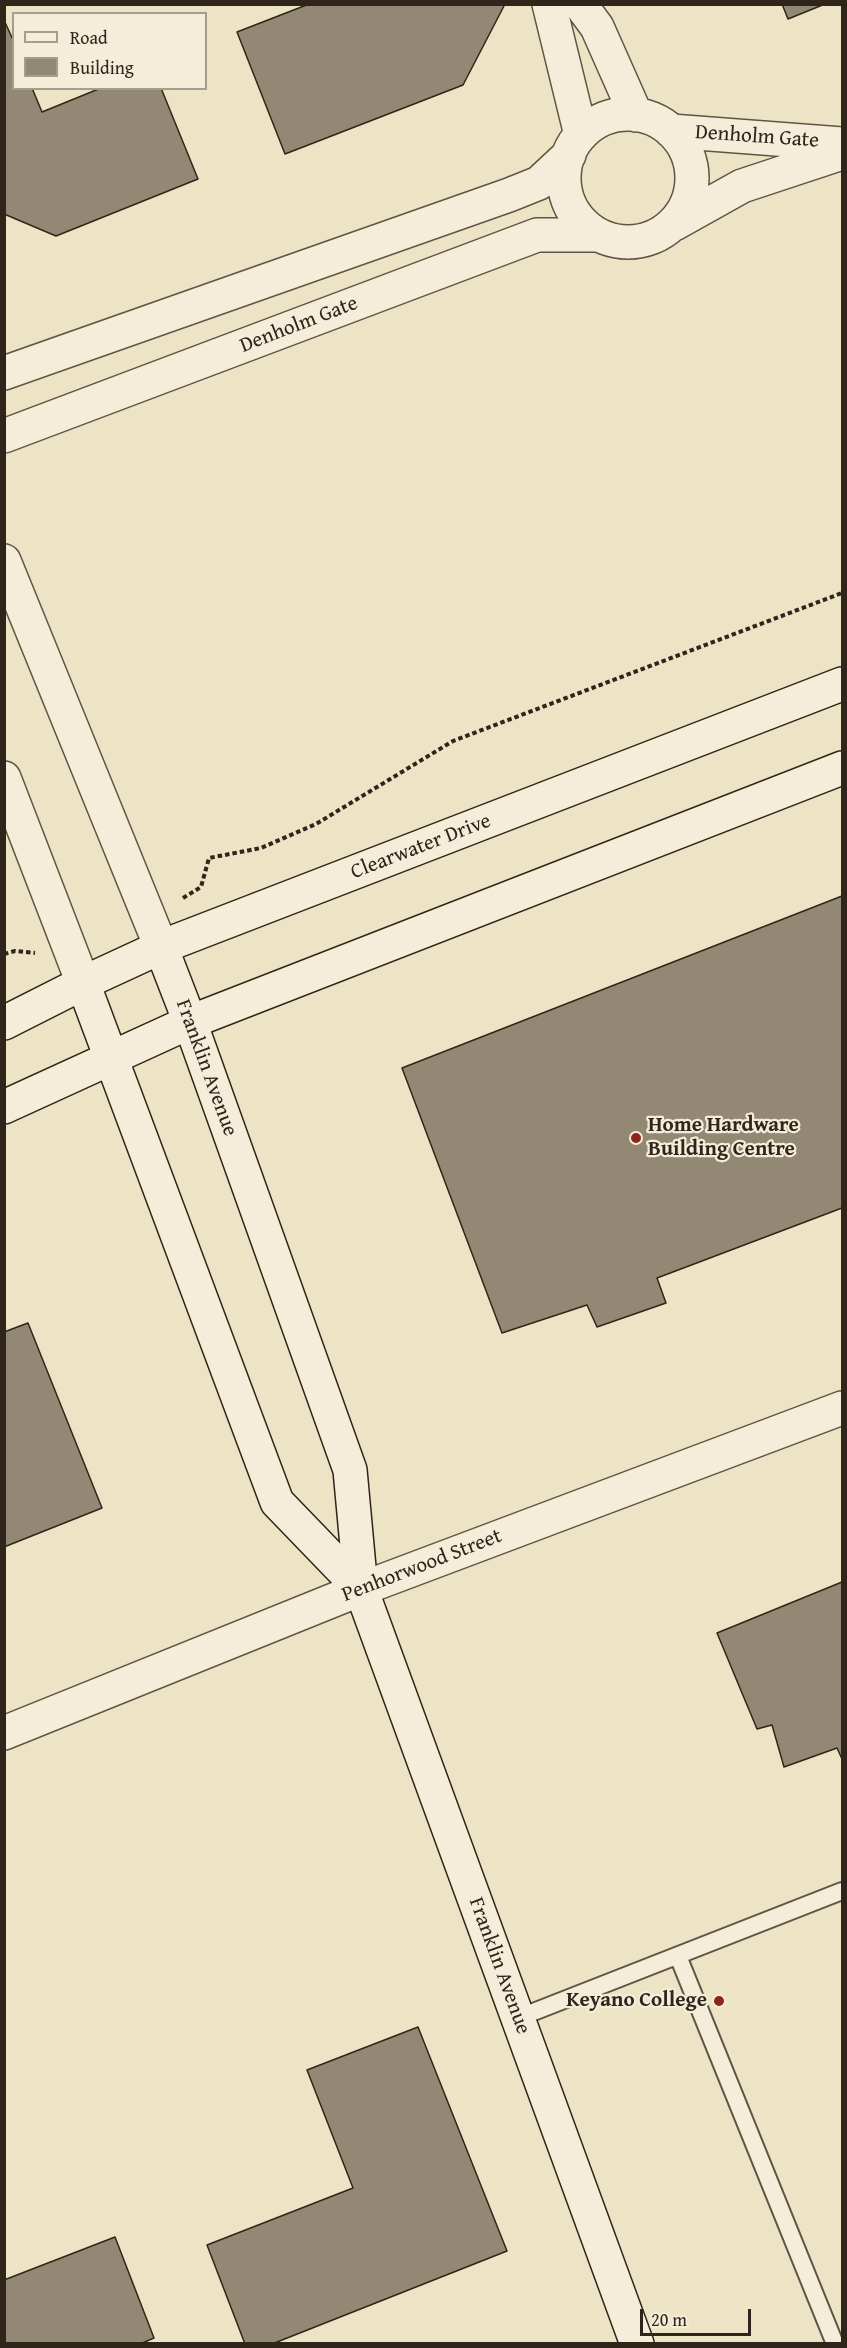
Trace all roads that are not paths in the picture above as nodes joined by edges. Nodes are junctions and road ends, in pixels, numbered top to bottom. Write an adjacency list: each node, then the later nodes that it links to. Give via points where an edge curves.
1 (549, 4): 6 (main road)
2 (580, 4): 3 (main road, via 597,27)
3 (636, 115): 4 (main road, via 655,120); 6 (main road, via 616,116 597,123)
4 (671, 131): 5 (main road, Denholm Gate); 8 (main road, via 684,147 691,167 692,188 686,207)
5 (843, 144)
6 (575, 145): 9 (main road, via 565,173 566,191 572,209); 10 (main road, via 539,183 509,195)
7 (843, 153): 8 (main road, Denholm Gate, via 742,186)
8 (674, 224): 9 (main road, via 657,236 637,242 617,242)
9 (598, 235): 11 (main road, Denholm Gate, via 537,235)
10 (4, 373)
11 (4, 436)
12 (4, 561): 16 (main road, Franklin Avenue)
13 (843, 684): 16 (main road, Clearwater Drive)
14 (843, 768): 18 (main road)
15 (4, 778): 17 (main road, Franklin Avenue)
16 (155, 933): 17 (main road, Clearwater Drive); 18 (main road, Franklin Avenue)
17 (83, 983): 19 (main road, Clearwater Drive); 20 (main road, Franklin Avenue)
18 (190, 1022): 20 (main road); 23 (main road, Franklin Avenue, via 350,1470)
19 (4, 1023)
20 (111, 1057): 21 (main road); 23 (main road, Franklin Avenue, via 277,1502)
21 (4, 1107)
22 (843, 1408): 23 (main road, Penhorwood Street)
23 (360, 1589): 24 (main road, Penhorwood Street); 27 (main road, Franklin Avenue)
24 (4, 1733)
25 (843, 1891): 26 (lane)
26 (678, 1956): 27 (lane); 29 (lane)
27 (518, 2018): 28 (main road, Franklin Avenue)
28 (637, 2343)
29 (835, 2343)

